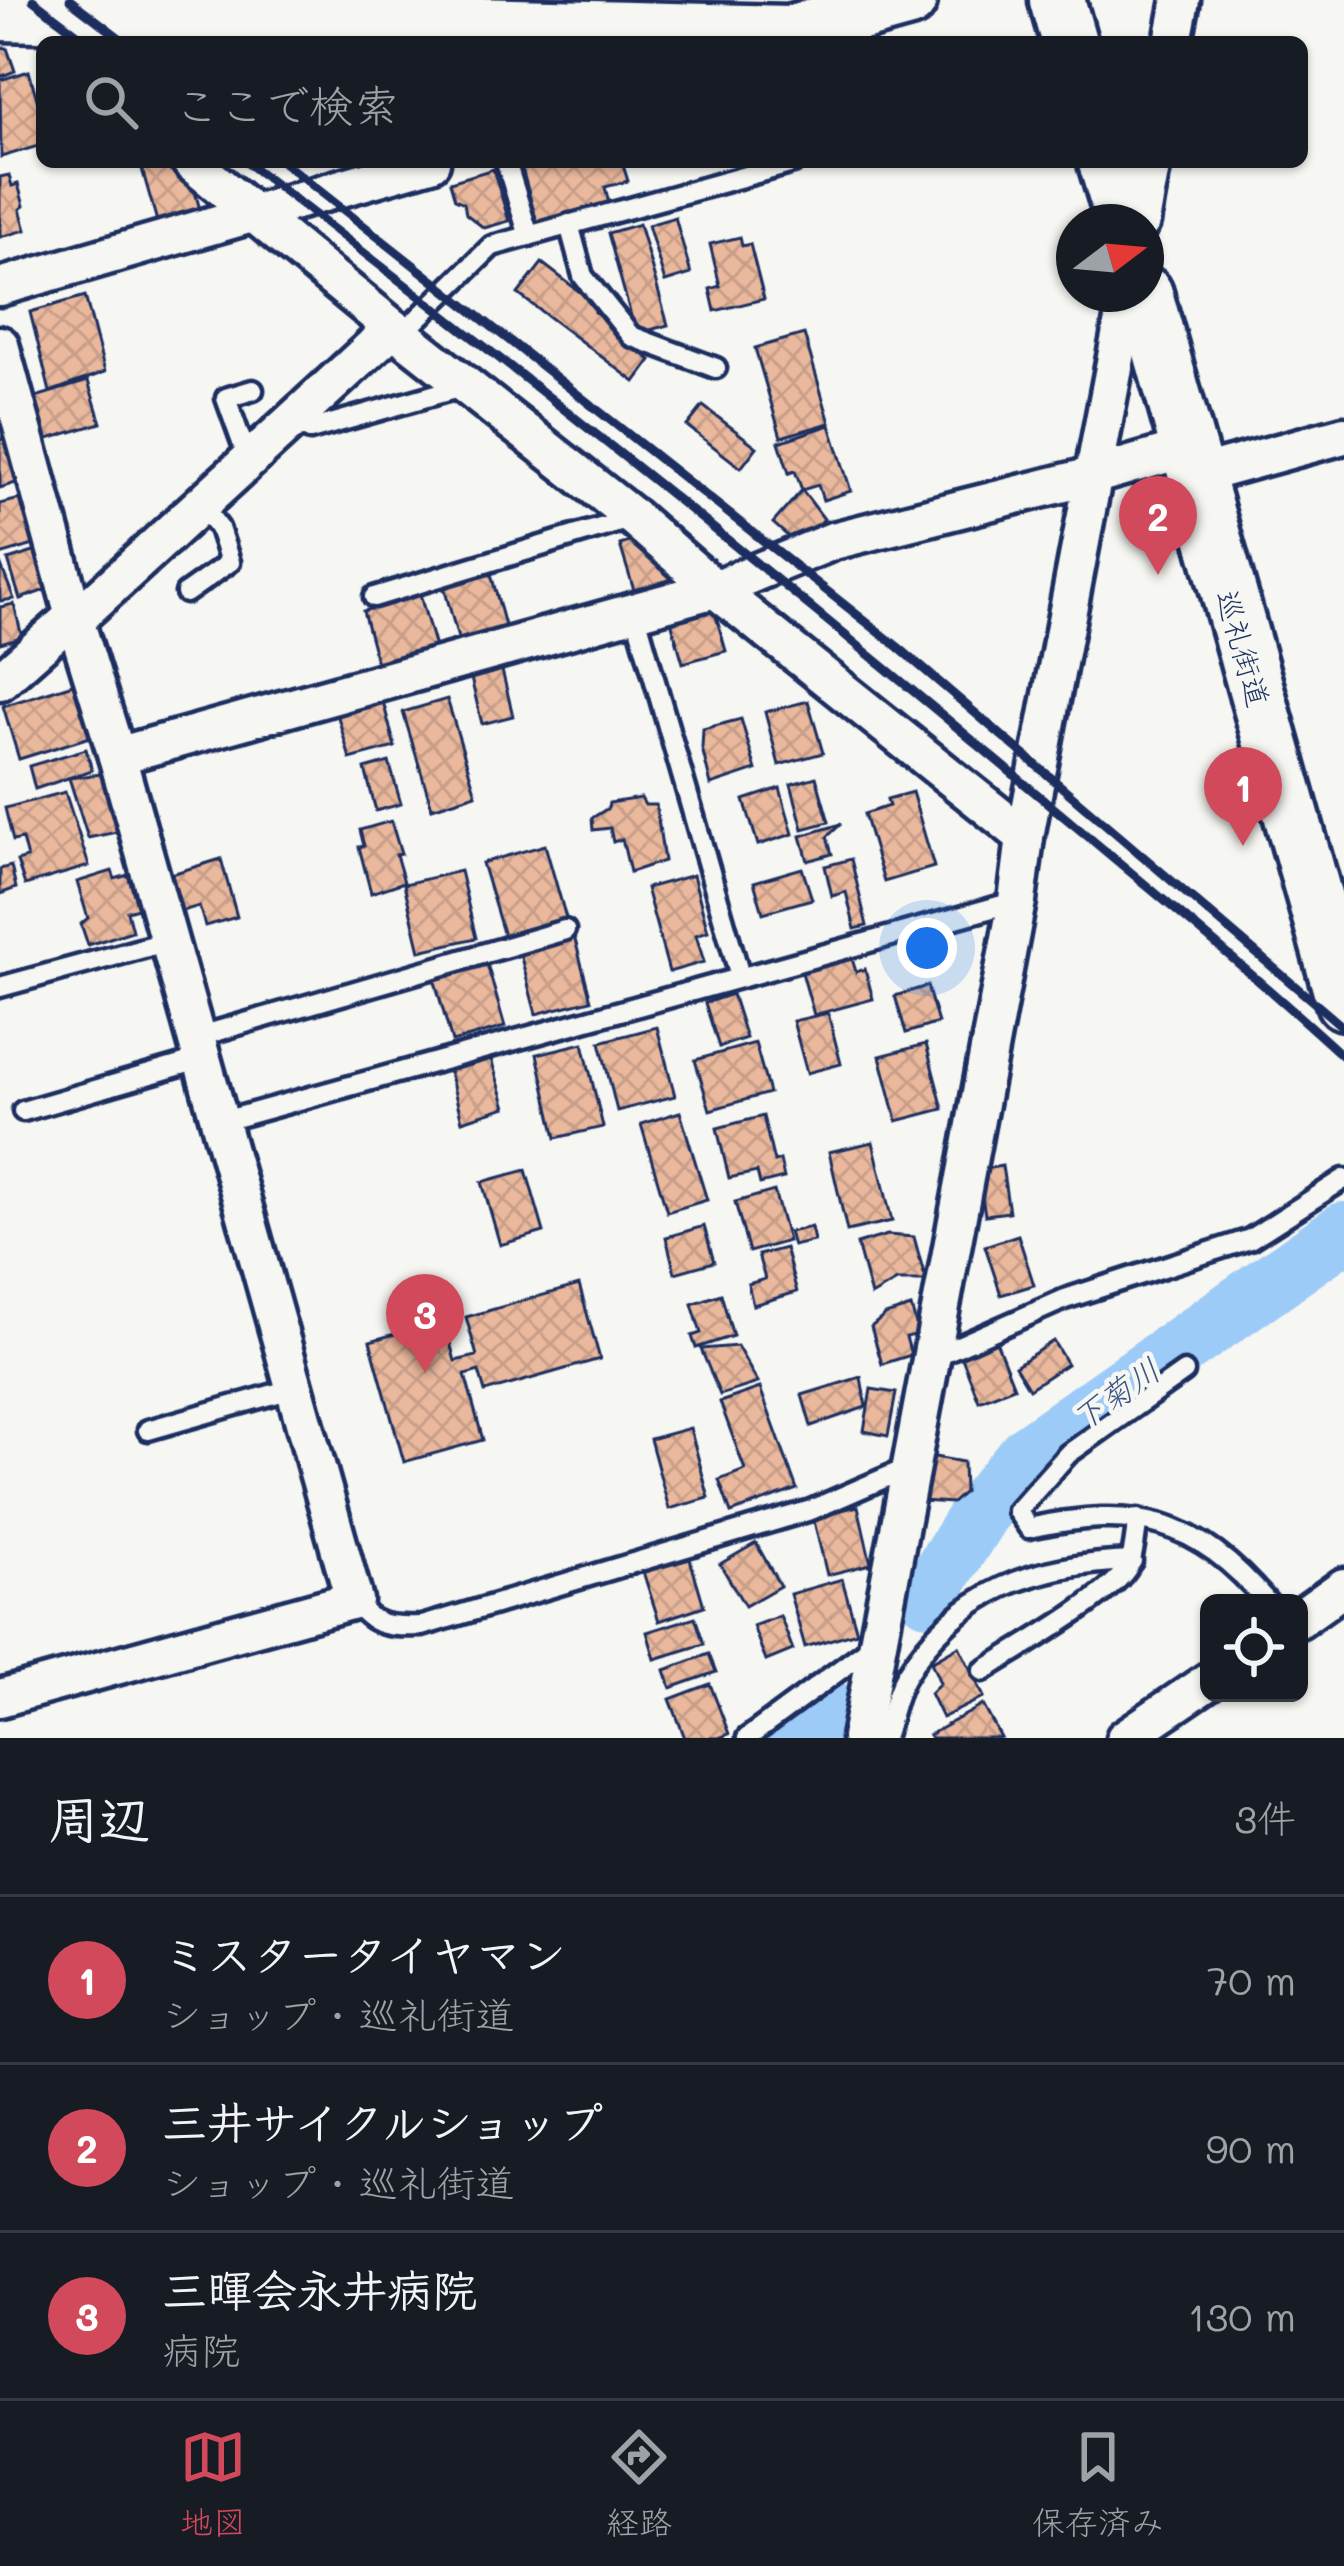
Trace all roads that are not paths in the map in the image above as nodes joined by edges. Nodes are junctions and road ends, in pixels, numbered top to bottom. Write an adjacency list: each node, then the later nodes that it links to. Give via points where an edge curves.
1 (909, 0): 7 (main road)
2 (1057, 0): 8 (main road)
3 (1180, 0): 9 (street)
4 (18, 22): 5 (main road)
5 (466, 22): 6 (main road)
6 (742, 36)
7 (788, 36)
8 (1067, 36)
9 (1174, 36)
10 (198, 168): 18 (street)
11 (410, 168): 18 (street)
12 (508, 168): 20 (lane)
13 (775, 168): 19 (lane)
14 (1108, 168): 16 (main road)
15 (1151, 168): 17 (street)
16 (1119, 204)
17 (1144, 204)
18 (254, 213): 21 (street); 24 (street)
19 (569, 224): 20 (lane); 26 (lane, via 583,276 631,335)
20 (529, 236): 24 (lane, via 492,247)
21 (0, 287)
22 (1124, 312): 33 (street)
23 (1150, 312): 32 (main road, 巡礼街道)
24 (397, 332): 27 (street); 29 (street)
25 (0, 345): 40 (street)
26 (716, 368)
27 (465, 386): 29 (lane, via 310,430); 35 (street)
28 (253, 390): 31 (lane, via 226,398)
29 (293, 422): 31 (street)
30 (1344, 435): 32 (street)
31 (250, 462): 34 (street)
32 (1192, 462): 33 (street); 49 (main road, 巡礼街道)
33 (1092, 476): 36 (street, via 833,541); 43 (street)
34 (202, 506): 37 (lane, via 230,562); 40 (street)
35 (634, 518): 36 (street); 38 (lane)
36 (715, 589): 39 (street); 43 (street)
37 (186, 592)
38 (374, 597)
39 (635, 612): 42 (street); 47 (lane)
40 (75, 618): 41 (street); 42 (street)
41 (0, 681)
42 (117, 756): 46 (street)
43 (1025, 837): 44 (street)
44 (1017, 901): 47 (lane); 54 (street)
45 (565, 930): 50 (lane)
46 (169, 941): 48 (lane); 50 (street)
47 (740, 976): 52 (lane)
48 (0, 987)
49 (1344, 1002)
50 (199, 1048): 51 (lane); 52 (street)
51 (23, 1111)
52 (220, 1122): 56 (street)
53 (1344, 1179): 54 (lane, via 1250,1240 1065,1299)
54 (931, 1358): 58 (street)
55 (1184, 1372): 59 (lane, via 1068,1454 1017,1511 1029,1528)
56 (295, 1388): 57 (lane); 63 (street)
57 (148, 1430)
58 (910, 1467): 63 (lane, via 811,1510 422,1626 389,1628); 65 (street)
59 (1138, 1519): 60 (lane); 62 (lane, via 1206,1546)
60 (1132, 1561): 66 (lane, via 1090,1602); 71 (lane, via 1051,1568 953,1616 904,1679)
61 (1344, 1587): 64 (street)
62 (1260, 1594)
63 (355, 1600): 68 (street)
64 (1308, 1613)
65 (875, 1644): 69 (lane); 70 (street)
66 (983, 1671)
67 (1200, 1687): 72 (street)
68 (0, 1698)
69 (747, 1738)
70 (860, 1738)
71 (884, 1738)
72 (1125, 1738)

